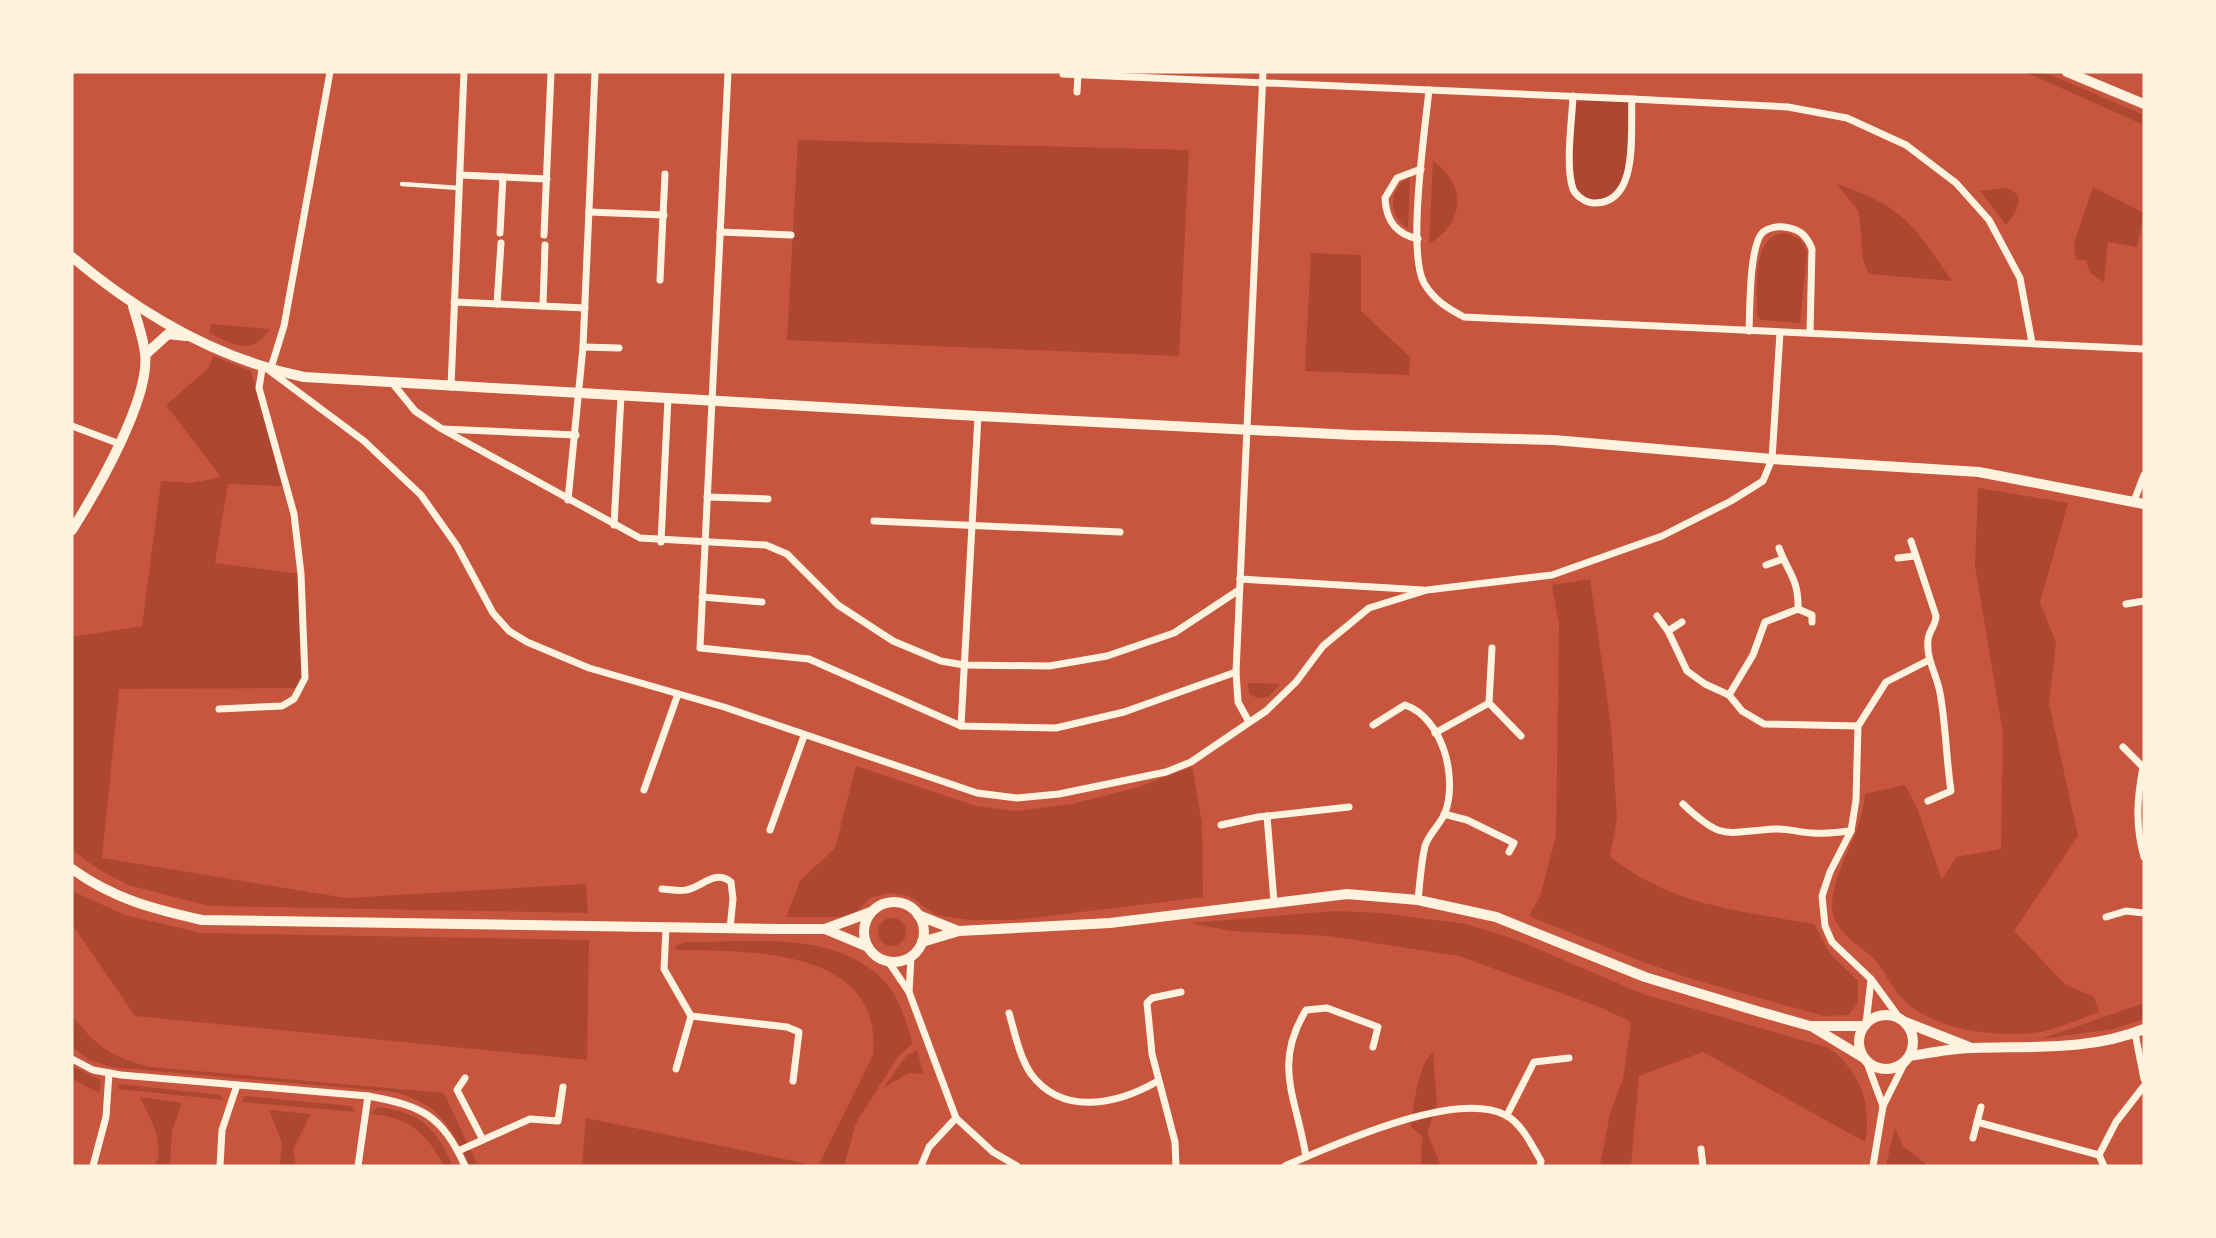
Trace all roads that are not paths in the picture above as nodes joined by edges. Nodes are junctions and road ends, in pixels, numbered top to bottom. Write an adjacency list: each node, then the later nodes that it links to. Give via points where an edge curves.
1 (330, 72): 48 (street, via 284,326)
2 (464, 72): 18 (street)
3 (551, 72): 20 (street)
4 (595, 72): 23 (street)
5 (728, 72): 25 (street)
6 (1263, 72): 10 (street)
7 (2067, 72): 15 (street)
8 (1063, 74): 9 (street)
9 (1077, 75): 10 (street); 12 (street)
10 (1262, 82): 11 (street); 58 (street)
11 (1429, 90): 13 (street); 16 (street)
12 (1077, 92)
13 (1573, 96): 14 (street); 14 (street, via 1570,177 1574,192 1588,203 1606,203 1620,194 1627,176)
14 (1632, 99): 43 (street, via 1788,107 1847,118 1906,145 1956,183 1989,220 2020,278)
15 (2144, 104)
16 (1421, 169): 29 (street); 29 (street, via 1397,178 1385,198 1390,222 1398,231)
17 (665, 174): 24 (street)
18 (460, 175): 19 (street); 22 (street)
19 (503, 177): 20 (street); 26 (street)
20 (547, 179): 27 (street)
21 (402, 184): 22 (lane)
22 (459, 188): 34 (street)
23 (589, 212): 24 (street); 38 (street)
24 (664, 215): 33 (street)
25 (720, 232): 28 (street); 54 (street)
26 (500, 233)
27 (544, 235)
28 (791, 235)
29 (1418, 239): 39 (street, via 1423,281 1440,304 1464,317)
30 (501, 243): 35 (street)
31 (545, 245): 37 (street)
32 (72, 257): 36 (main road)
33 (660, 279)
34 (454, 302): 35 (street); 50 (street)
35 (498, 304): 37 (street)
36 (133, 306): 42 (main road); 47 (street)
37 (543, 306): 38 (street)
38 (585, 308): 44 (street)
39 (1749, 331): 40 (street); 41 (street, via 1755,244 1763,232 1777,226 1797,229 1812,249)
40 (1780, 333): 41 (street); 61 (street)
41 (1810, 333): 43 (street)
42 (200, 340): 47 (street, via 168,334); 48 (main road)
43 (2032, 342): 46 (street)
44 (583, 347): 45 (street); 51 (street)
45 (619, 348)
46 (2144, 349)
47 (146, 354): 60 (street, via 144,379)
48 (266, 370): 49 (main road); 96 (street, via 364,441 421,495 457,546 493,613 509,631 589,668); 99 (street, via 259,388 294,514 305,678 294,699 282,706)
49 (394, 385): 50 (main road); 57 (street, via 415,411)
50 (451, 388): 51 (main road)
51 (579, 395): 52 (main road); 59 (street)
52 (621, 396): 53 (main road); 68 (street)
53 (668, 398): 54 (main road); 73 (street)
54 (712, 402): 55 (main road); 63 (street)
55 (978, 416): 58 (main road); 69 (street)
56 (72, 426): 60 (street)
57 (442, 429): 59 (street); 65 (street)
58 (1247, 429): 61 (main road, via 1554,440); 80 (street)
59 (576, 435): 65 (street)
60 (120, 444): 70 (street)
61 (1772, 459): 66 (main road, via 1979,472); 82 (street, via 1763,481 1731,501 1628,549 1552,575)
62 (2144, 475): 66 (street)
63 (707, 497): 64 (street); 74 (street)
64 (768, 499)
65 (568, 500): 68 (street)
66 (2139, 502)
67 (874, 521): 69 (street)
68 (614, 525): 73 (street)
69 (971, 527): 71 (street); 94 (street)
70 (72, 530)
71 (1120, 532)
72 (1911, 541): 76 (street)
73 (661, 542): 74 (street)
74 (705, 544): 83 (street); 94 (street, via 766,545 787,554 838,605 893,641 941,661)
75 (1779, 548): 78 (street)
76 (1915, 555): 77 (street); 93 (street, via 1936,616 1927,638)
77 (1898, 558)
78 (1783, 559): 79 (street); 87 (street, via 1799,590)
79 (1766, 565)
80 (1240, 579): 81 (street); 82 (street)
81 (1239, 590): 94 (street, via 1174,633 1107,656 1049,666); 95 (street)
82 (1427, 590): 100 (street, via 1368,608 1323,646 1266,711)
83 (702, 597): 85 (street); 102 (street, via 700,648 809,659)
84 (2144, 601): 86 (street)
85 (762, 602)
86 (2126, 604)
87 (1798, 609): 90 (street, via 1812,615); 97 (street, via 1765,622 1753,655)
88 (1657, 616): 91 (street)
89 (1682, 622): 91 (street)
90 (1812, 622)
91 (1668, 631): 97 (street, via 1687,671)
92 (1492, 648): 98 (street)
93 (1929, 660): 103 (street, via 1886,682); 110 (street, via 1941,696 1951,791)
94 (964, 665): 102 (street)
95 (1236, 672): 100 (street, via 1238,702); 102 (street, via 1124,712 1056,728)
96 (678, 694): 105 (street); 109 (street)
97 (1729, 695): 103 (street, via 1742,711 1764,724)
98 (1489, 703): 104 (street); 106 (street)
99 (219, 709)
100 (1249, 722): 105 (street, via 1191,762 1166,772 1017,799 977,793)
101 (1373, 725): 104 (street, via 1405,705 1421,715)
102 (961, 726)
103 (1858, 726): 117 (street)
104 (1435, 733): 113 (street, via 1447,753 1451,778)
105 (804, 736): 116 (street)
106 (1521, 736)
107 (2123, 747): 108 (street)
108 (2144, 767): 119 (street, via 2137,795 2137,831)
109 (644, 790)
110 (1928, 801)
111 (1683, 804): 117 (street, via 1700,821 1727,833)
112 (1349, 807): 114 (street)
113 (1444, 814): 118 (street, via 1514,844); 122 (street, via 1426,842)
114 (1267, 816): 115 (street); 123 (street)
115 (1221, 825)
116 (770, 830)
117 (1850, 831): 136 (street, via 1822,896 1825,926 1832,942)
118 (1509, 852)
119 (2144, 857)
120 (72, 869): 128 (street, via 140,906 202,920)
121 (662, 889): 129 (street, via 687,890 724,877 731,882)
122 (1418, 900): 123 (street, via 1346,894); 143 (street, via 1496,917 1645,977)
123 (1274, 902): 131 (street, via 1110,923)
124 (872, 912): 126 (street, via 896,902); 130 (street); 133 (street, via 864,929)
125 (2144, 913): 127 (street, via 2126,911)
126 (918, 915): 131 (street); 132 (street)
127 (2106, 917)
128 (666, 928): 129 (street); 140 (street, via 664,969)
129 (730, 929): 130 (street)
130 (825, 929): 133 (street)
131 (959, 931): 132 (street)
132 (922, 942): 134 (street)
133 (868, 947): 135 (street)
134 (911, 957): 135 (street); 137 (street)
135 (888, 961): 137 (street)
136 (1871, 979): 141 (street); 142 (street)
137 (909, 992): 164 (street)
138 (1181, 992): 156 (street, via 1147,1003)
139 (1009, 1013): 156 (street, via 1031,1073 1061,1098 1103,1103)
140 (691, 1016): 151 (street); 155 (street, via 799,1032)
141 (1903, 1021): 142 (street, via 1881,1016); 146 (street); 148 (street, via 1913,1038)
142 (1865, 1025): 143 (street); 150 (street, via 1859,1042)
143 (1810, 1026): 150 (street)
144 (2140, 1031): 146 (street, via 2097,1042 2037,1048); 154 (street)
145 (1373, 1047): 171 (street, via 1378,1027 1326,1008 1306,1010 1293,1031 1286,1059)
146 (1970, 1048): 148 (street)
147 (1569, 1058): 163 (street, via 1531,1060)
148 (1908, 1058): 150 (street, via 1886,1069); 161 (street)
149 (72, 1059): 152 (street)
150 (1865, 1059): 161 (street)
151 (676, 1069)
152 (109, 1073): 157 (street); 172 (street, via 106,1117)
153 (465, 1078): 167 (street, via 457,1090)
154 (2144, 1079)
155 (793, 1081)
156 (1158, 1081): 178 (street, via 1175,1142)
157 (237, 1085): 160 (street); 173 (street, via 222,1130)
158 (2144, 1086): 170 (street, via 2116,1122)
159 (563, 1087): 167 (street, via 558,1121 530,1119)
160 (368, 1096): 169 (street, via 405,1103 431,1115); 174 (street)
161 (1883, 1106): 182 (street)
162 (1981, 1107): 165 (street)
163 (1507, 1115): 171 (street, via 1460,1107 1405,1121); 180 (street, via 1525,1133)
164 (956, 1118): 176 (street, via 929,1147); 177 (street, via 993,1152)
165 (1977, 1122): 166 (street); 170 (street)
166 (1973, 1138)
167 (483, 1140): 169 (street)
168 (1701, 1149): 181 (street)
169 (458, 1151): 175 (street)
170 (2099, 1155): 183 (street)
171 (1306, 1157): 179 (street)
172 (93, 1166)
173 (220, 1166)
174 (358, 1166)
175 (465, 1166)
176 (920, 1166)
177 (1017, 1166)
178 (1176, 1166)
179 (1285, 1166)
180 (1540, 1166)
181 (1703, 1166)
182 (1873, 1166)
183 (2104, 1166)

